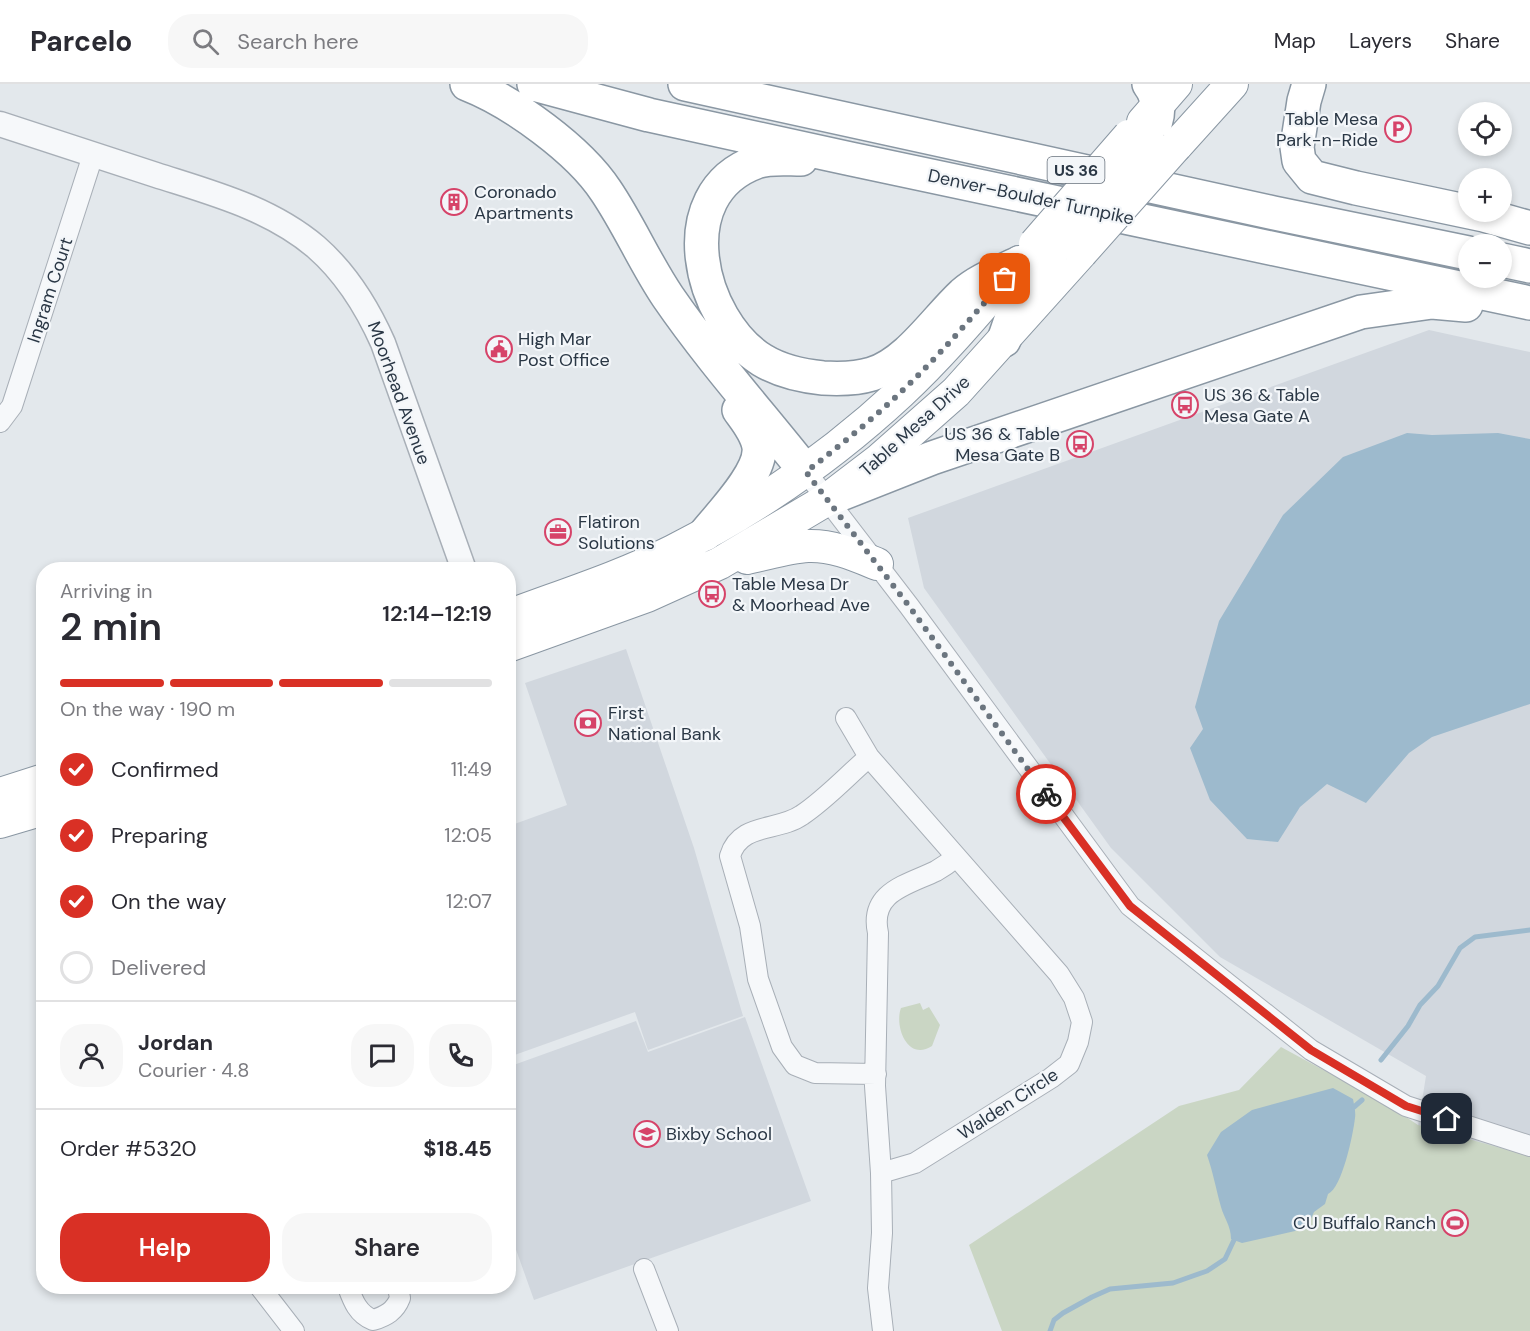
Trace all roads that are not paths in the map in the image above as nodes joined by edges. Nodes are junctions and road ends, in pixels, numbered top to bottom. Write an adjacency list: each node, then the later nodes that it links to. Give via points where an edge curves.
1 (467, 84): 19 (highway, via 527,117 584,162 606,190 668,296)
2 (534, 84): 10 (highway, Denver–Boulder Turnpike / US 36)
3 (685, 84): 12 (highway, Denver–Boulder Turnpike / US 36)
4 (1232, 84): 8 (highway)
5 (1309, 84): 11 (highway, via 1297,147 1299,161 1312,177)
6 (1161, 91): 8 (highway)
7 (0, 124): 9 (street, Moorhead Avenue)
8 (1151, 141): 13 (highway, bridge)
9 (93, 154): 20 (street, Ingram Court, via 12,406); 24 (street, Moorhead Avenue, via 238,201 287,226 317,248 349,282 369,311 383,343)
10 (851, 159): 13 (highway, via 758,161 738,170 709,206 701,244 708,288 730,328 763,361 808,377 854,378 873,374 909,350 973,286); 16 (highway, Denver–Boulder Turnpike / US 36)
11 (1530, 228)
12 (1458, 251)
13 (1047, 252): 18 (highway, via 1017,302); 21 (highway, Table Mesa Drive, via 959,332 902,392)
14 (1512, 262): 15 (highway)
15 (1530, 266)
16 (1530, 303)
17 (1530, 313): 22 (highway, via 1432,302 1361,312 1265,344 1182,395 1069,435 1002,455 932,458)
18 (1004, 340): 22 (highway, Table Mesa Drive, via 956,392)
19 (710, 353): 21 (highway); 23 (highway, via 723,386 757,440 759,454 755,469)
20 (0, 422)
21 (806, 472): 22 (street); 23 (highway, Table Mesa Drive)
22 (828, 499): 25 (highway, Table Mesa Drive); 26 (street)
23 (705, 534): 27 (highway, Table Mesa Drive, via 604,581)
24 (461, 562)
25 (720, 563): 26 (highway, via 815,546 849,552); 28 (highway, Table Mesa Drive, via 647,596)
26 (877, 564): 37 (street, via 1130,906 1320,1055 1406,1106)
27 (516, 613)
28 (516, 643)
29 (846, 718): 30 (street, Walden Circle)
30 (869, 758): 35 (street, Walden Circle); 36 (street, via 801,816 742,836 730,856 750,926 758,979 783,1047 795,1065 815,1073)
31 (36, 783): 32 (highway)
32 (0, 794)
33 (36, 811): 34 (highway)
34 (0, 822)
35 (956, 857): 36 (street, via 896,889 878,909); 38 (street, Walden Circle, via 1059,974 1074,998 1082,1022 1078,1042 1069,1064 1051,1078 915,1163)
36 (876, 1074): 38 (street)
37 (1530, 1146)
38 (881, 1173): 45 (street, via 878,1288)
39 (644, 1269): 44 (street)
40 (267, 1294): 43 (street)
41 (351, 1294): 42 (street, via 355,1305 373,1320 386,1316)
42 (399, 1294)
43 (294, 1331)
44 (668, 1331)
45 (883, 1331)

